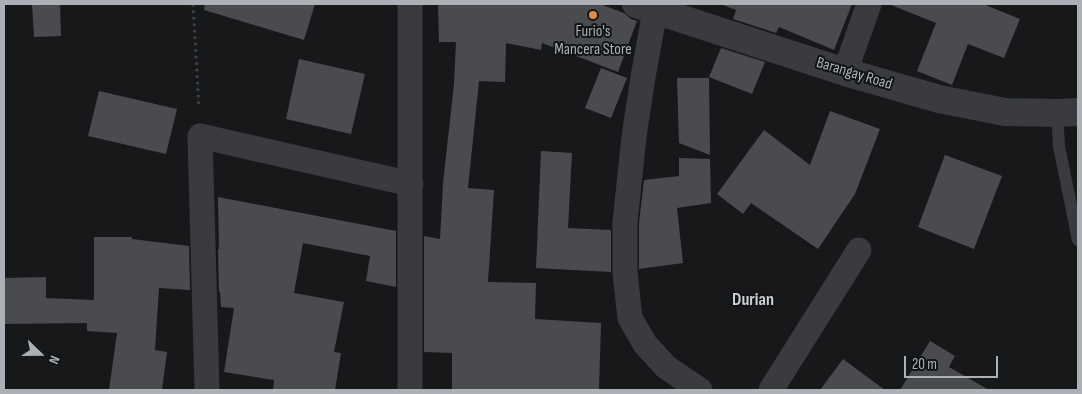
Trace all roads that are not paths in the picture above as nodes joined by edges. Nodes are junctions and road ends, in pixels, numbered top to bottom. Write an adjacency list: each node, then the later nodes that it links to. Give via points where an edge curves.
1 (410, 4): 6 (street)
2 (869, 4): 4 (street)
3 (645, 7): 4 (street, Barangay Road); 11 (street, via 643,78 625,222 625,274 630,318 645,344 666,367)
4 (845, 72): 5 (street, Barangay Road, via 939,99 1006,112)
5 (1068, 112): 7 (lane, via 1059,146)
6 (411, 184): 9 (street, via 200,136); 10 (street)
7 (1078, 240)
8 (858, 250): 12 (street)
9 (207, 390)
10 (410, 390)
11 (700, 390)
12 (771, 390)

